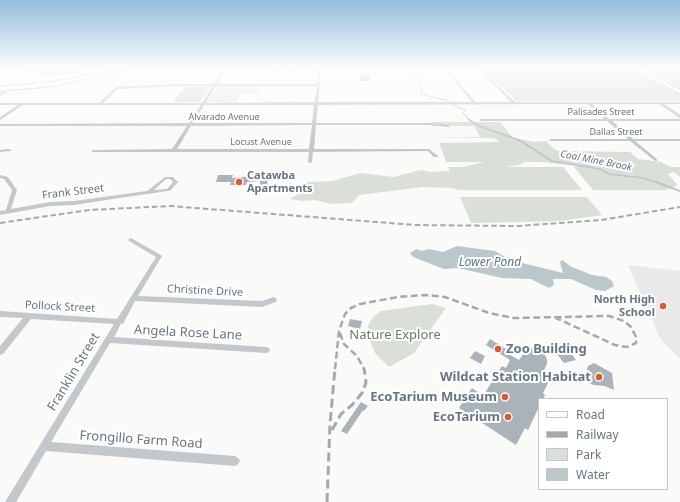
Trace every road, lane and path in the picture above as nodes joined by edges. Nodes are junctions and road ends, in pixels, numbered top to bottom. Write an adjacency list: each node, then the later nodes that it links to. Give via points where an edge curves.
1 (112, 92): 15 (street)
2 (211, 92): 6 (street)
3 (318, 92): 7 (street)
4 (465, 92): 8 (street)
5 (503, 92): 9 (street)
6 (204, 103): 7 (street); 15 (street); 22 (street)
7 (317, 103): 8 (street); 23 (street)
8 (474, 103): 9 (street)
9 (514, 103): 10 (street)
10 (588, 103): 11 (street); 19 (street)
11 (660, 103): 12 (street); 16 (street)
12 (680, 103)
13 (0, 104): 14 (street)
14 (23, 104): 15 (street); 17 (street)
15 (101, 104)
16 (680, 117)
17 (0, 119)
18 (481, 120): 19 (street, Palisades Street)
19 (608, 120): 20 (street, Palisades Street); 26 (street)
20 (680, 120)
21 (0, 125): 22 (street, Alvarado Avenue)
22 (190, 125): 23 (street, Alvarado Avenue); 31 (street)
23 (315, 125): 24 (street, Alvarado Avenue); 32 (street)
24 (448, 126)
25 (551, 140): 26 (street, Dallas Street)
26 (630, 140): 27 (street, Dallas Street); 34 (street)
27 (680, 140)
28 (0, 150): 29 (street)
29 (9, 150)
30 (93, 150): 31 (street, Locust Avenue)
31 (174, 150): 32 (street, Locust Avenue)
32 (311, 150): 33 (street, Locust Avenue, via 429,150); 35 (street)
33 (436, 156)
34 (656, 160)
35 (310, 162)
36 (0, 176): 38 (street, via 6,178 14,189 15,194)
37 (149, 192): 37 (street, Frank Street, via 165,178 176,182 168,190); 38 (street, Frank Street)
38 (8, 211): 39 (street, Frank Street)
39 (0, 213)
40 (131, 240): 41 (street, Franklin Street, via 160,256)
41 (134, 298): 42 (street, Christine Drive, via 262,304); 45 (street, Franklin Street)
42 (274, 300)
43 (0, 314): 44 (street, Pollock Street)
44 (29, 316): 45 (street, Pollock Street); 48 (street)
45 (120, 322): 46 (street, Franklin Street)
46 (108, 340): 47 (street, Angela Rose Lane); 49 (street, Franklin Street)
47 (266, 350)
48 (0, 352)
49 (44, 446): 50 (street, Frongillo Farm Road); 51 (street, Franklin Street)
50 (235, 461)
51 (10, 502)

